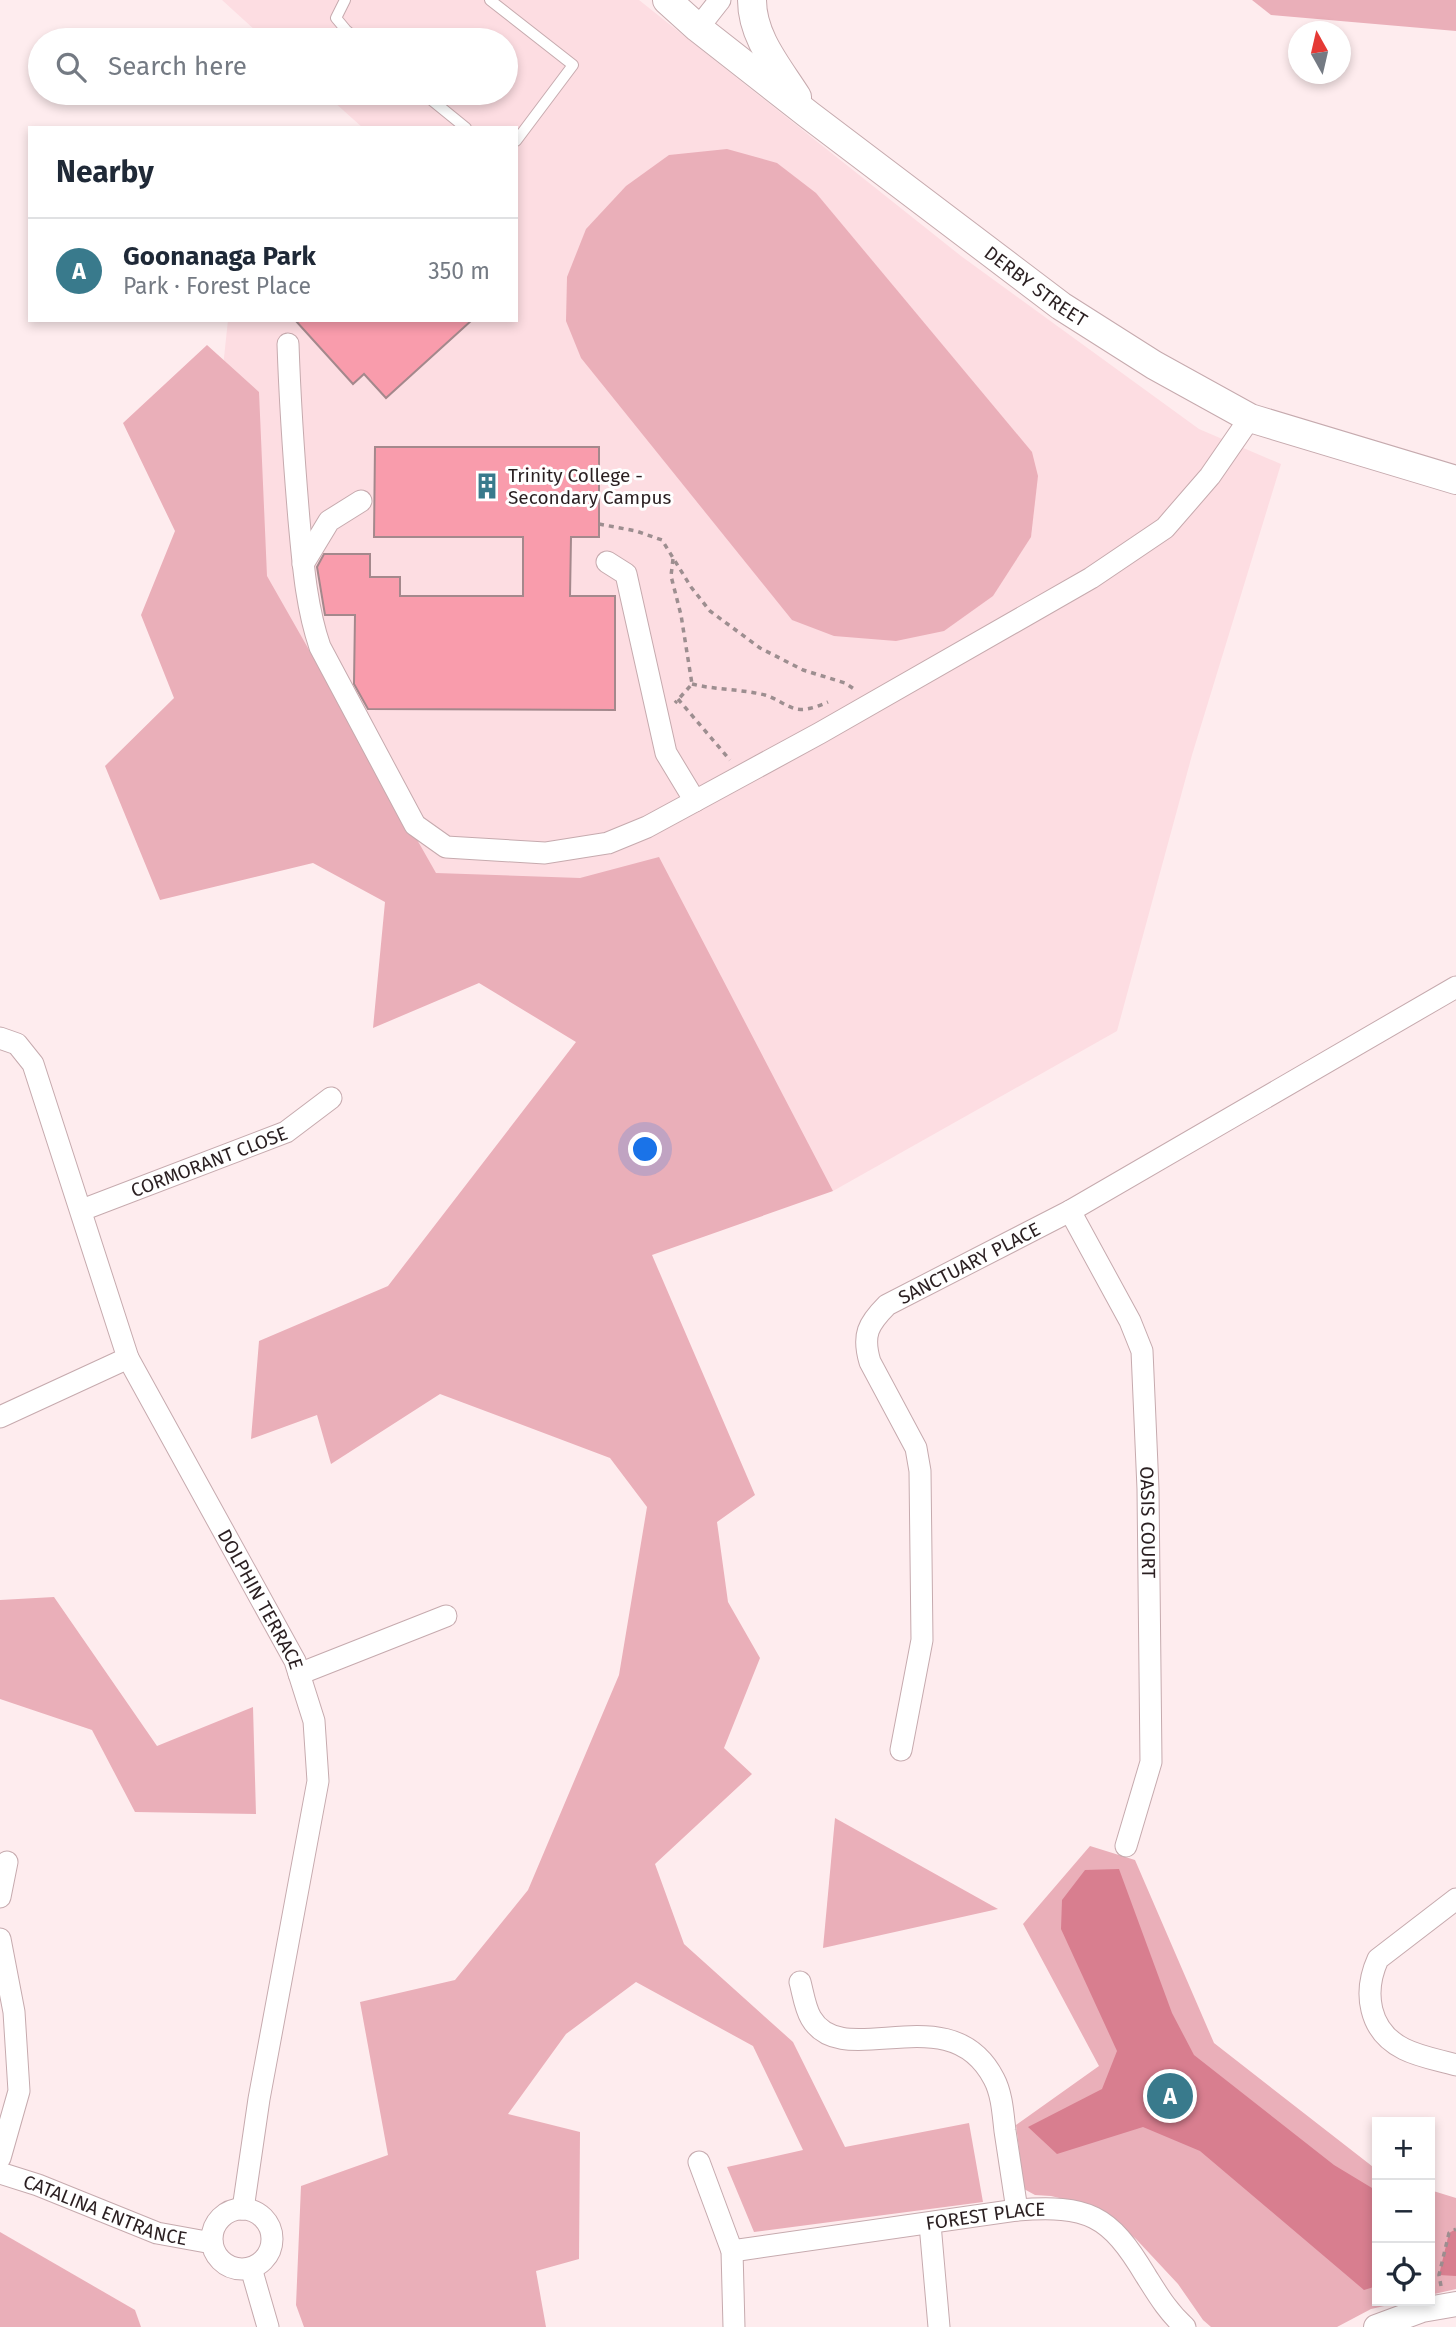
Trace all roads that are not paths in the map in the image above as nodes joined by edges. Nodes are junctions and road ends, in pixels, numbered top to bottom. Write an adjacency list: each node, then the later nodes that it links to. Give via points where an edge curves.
1 (345, 0): 6 (lane, via 336,18)
2 (490, 0): 11 (lane, via 573,65)
3 (667, 0): 7 (main road, DERBY STREET)
4 (720, 0): 7 (street)
5 (752, 0): 9 (main road, via 752,19 762,41)
6 (344, 28)
7 (698, 29): 9 (main road, DERBY STREET)
8 (438, 105): 10 (lane)
9 (809, 115): 13 (main road, DERBY STREET, via 1061,306)
10 (464, 126)
11 (518, 138)
12 (288, 344): 17 (street)
13 (1250, 418): 14 (main road, DERBY STREET); 18 (street, via 1210,476 1165,528 1091,578)
14 (1456, 480)
15 (361, 501): 17 (street, via 329,522)
16 (607, 562): 18 (street, via 626,574 666,753)
17 (303, 564): 18 (street, via 311,622 320,647 415,825 446,847 545,853 608,843)
18 (695, 801)
19 (1456, 987): 23 (street, SANCTUARY PLACE)
20 (0, 1038): 22 (street, DOLPHIN TERRACE, via 17,1044 33,1064)
21 (331, 1098): 22 (street, CORMORANT CLOSE, via 286,1132)
22 (82, 1210): 24 (street, DOLPHIN TERRACE)
23 (1070, 1211): 28 (street, SANCTUARY PLACE, via 887,1306 868,1328 870,1362 916,1448 920,1471 922,1640); 29 (street, OASIS COURT, via 1142,1351 1151,1762)
24 (128, 1358): 25 (street); 27 (street, DOLPHIN TERRACE)
25 (0, 1417)
26 (446, 1616): 27 (street)
27 (299, 1674): 39 (street, DOLPHIN TERRACE, via 314,1721 318,1781)
28 (901, 1749)
29 (1126, 1846)
30 (7, 1862): 31 (street)
31 (0, 1897)
32 (1456, 1899): 35 (street, via 1378,1959 1368,1992 1378,2025 1389,2039)
33 (0, 1939): 36 (street, via 14,2012 19,2091)
34 (800, 1982): 40 (street, via 811,2018 825,2033 840,2039 935,2037 964,2046 987,2067 1001,2099)
35 (1456, 2065)
36 (0, 2158)
37 (699, 2162): 43 (street)
38 (0, 2173): 42 (street, CATALINA ENTRANCE, via 157,2233)
39 (243, 2209): 42 (street, via 223,2216 212,2233); 44 (street, via 262,2217 271,2235 267,2255)
40 (1017, 2210): 41 (street, FOREST PLACE); 46 (street, FOREST PLACE, via 1056,2207 1096,2218 1127,2246)
41 (930, 2224): 43 (street, FOREST PLACE); 49 (street)
42 (212, 2243): 44 (street, via 221,2262 241,2269)
43 (732, 2251): 48 (street)
44 (251, 2267): 47 (street)
45 (1451, 2304): 50 (street)
46 (1176, 2324)
47 (268, 2327)
48 (734, 2327)
49 (939, 2327)
50 (1376, 2327)

